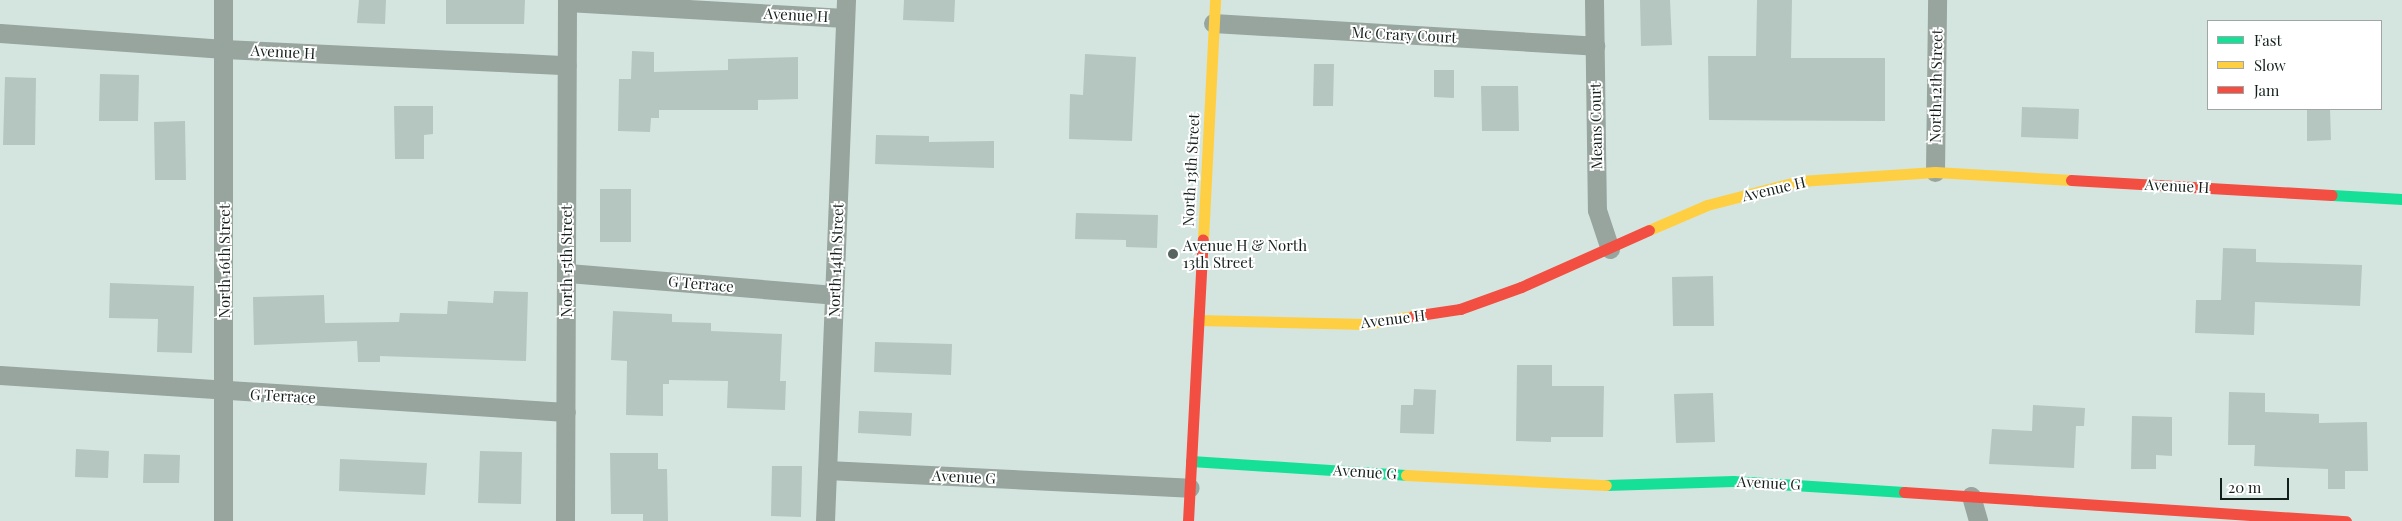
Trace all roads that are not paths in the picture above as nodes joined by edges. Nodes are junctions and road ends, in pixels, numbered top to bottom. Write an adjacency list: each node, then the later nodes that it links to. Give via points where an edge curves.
1 (224, 0): 10 (street, North 16th Street)
2 (1215, 0): 7 (street, North 13th Street)
3 (1594, 0): 9 (street, Means Court)
4 (1937, 0): 12 (street, North 12th Street)
5 (567, 1): 6 (street, Avenue H); 11 (street, North 15th Street)
6 (846, 9): 16 (street, North 14th Street)
7 (1214, 23): 9 (street, Mc Crary Court); 17 (street, North 13th Street)
8 (0, 33): 10 (street, Avenue H)
9 (1595, 46): 14 (street, Means Court, via 1597,210)
10 (224, 49): 11 (street, Avenue H); 19 (street, North 16th Street)
11 (567, 65): 15 (street, North 15th Street)
12 (1935, 172): 13 (street, Avenue H); 14 (street, Avenue H, via 1800,181 1707,205)
13 (2402, 200)
14 (1610, 249): 17 (street, Avenue H, via 1460,309 1366,324)
15 (568, 273): 16 (street, G Terrace); 20 (street, North 15th Street)
16 (834, 295): 22 (street, North 14th Street)
17 (1198, 320): 21 (street, North 13th Street)
18 (0, 375): 19 (street, G Terrace)
19 (225, 392): 20 (street, G Terrace); 25 (street, North 16th Street)
20 (566, 412): 26 (street, North 15th Street)
21 (1192, 461): 23 (street, North 13th Street); 24 (street, Avenue G, via 1582,486 1733,481)
22 (827, 470): 23 (street, Avenue G); 27 (street, North 14th Street)
23 (1190, 488): 28 (street, North 13th Street)
24 (1970, 496): 29 (street); 30 (street, Avenue G)
25 (223, 521)
26 (565, 521)
27 (825, 521)
28 (1188, 521)
29 (1978, 521)
30 (2346, 521)

